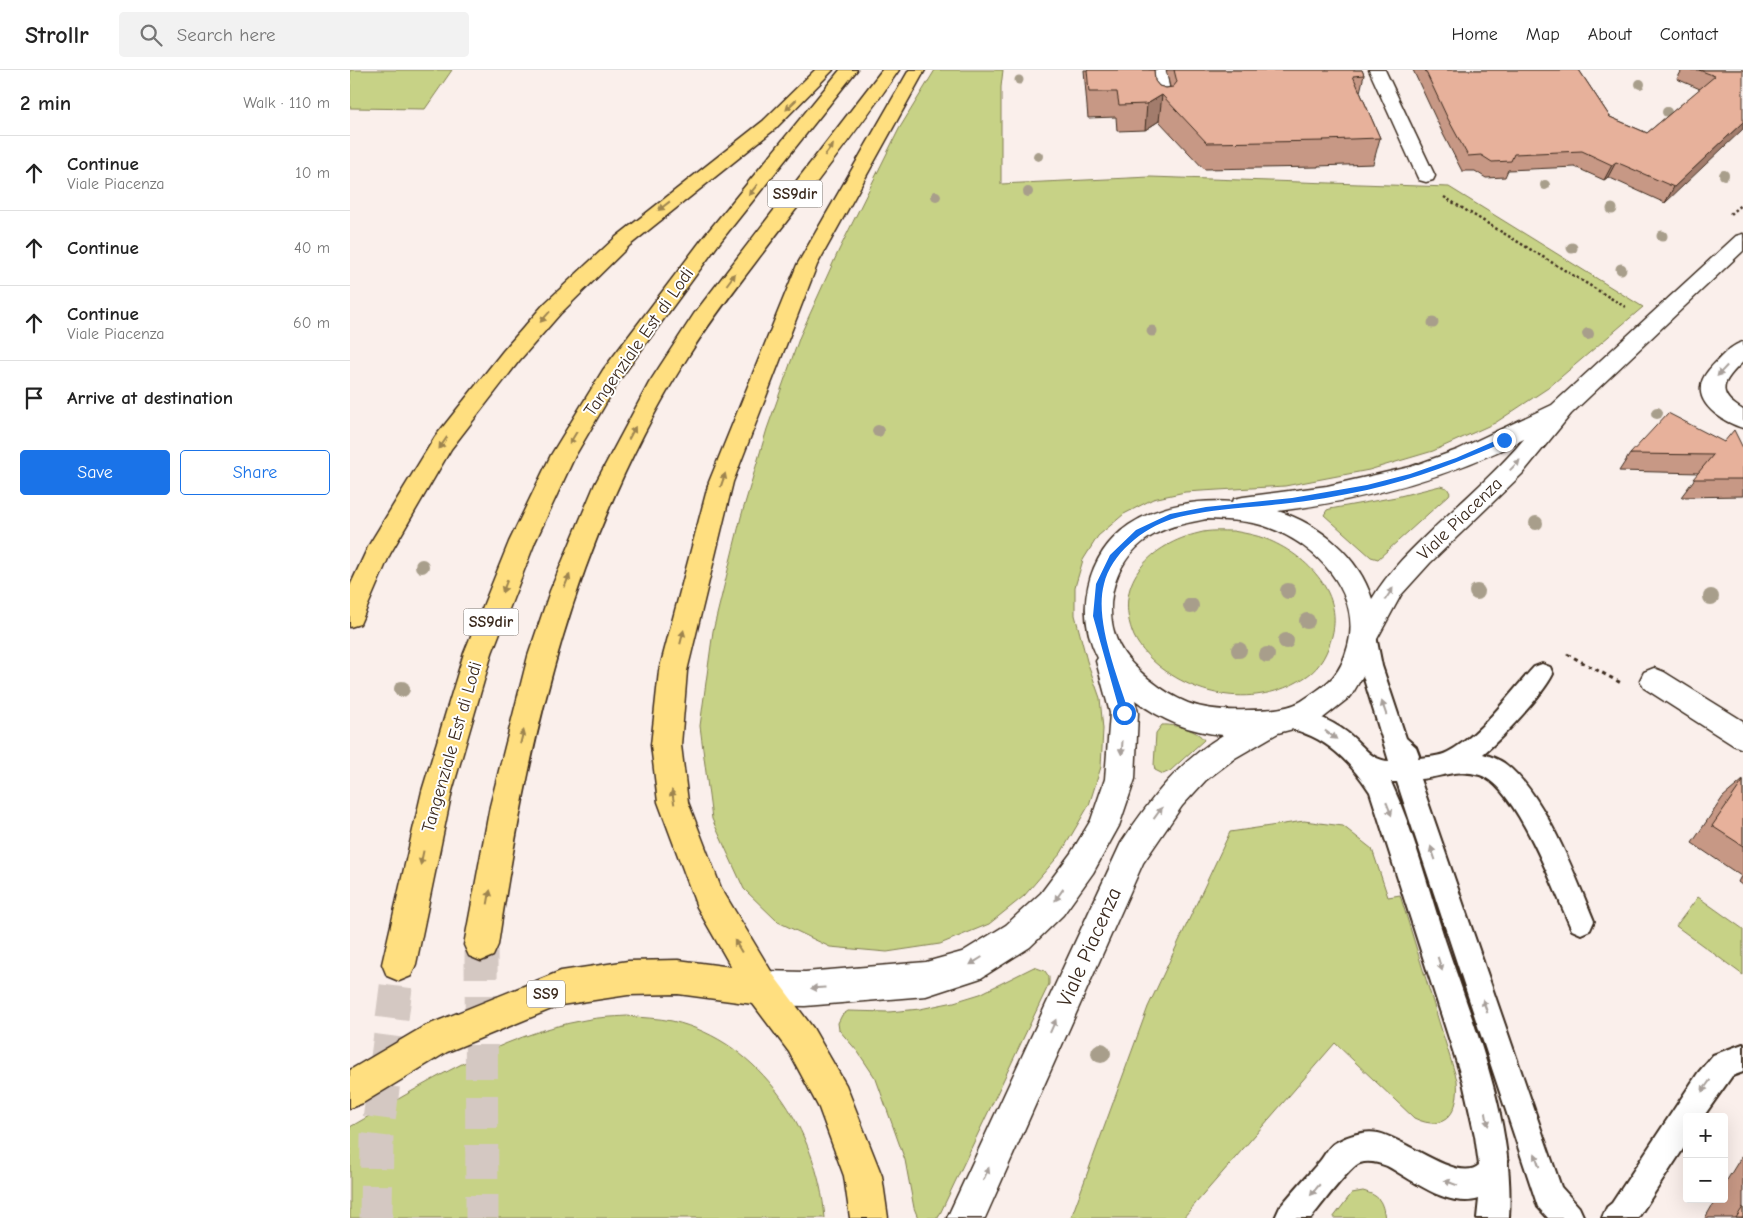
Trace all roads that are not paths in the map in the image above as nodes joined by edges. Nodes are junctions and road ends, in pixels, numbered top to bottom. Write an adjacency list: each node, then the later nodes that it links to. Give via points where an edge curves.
1 (825, 70): 14 (main road, one-way to 14, via 769,125 623,241 552,309 511,356 443,442 378,552)
2 (849, 70): 27 (main road, Tangenziale Est di Lodi / SS9dir, one-way to 27, via 713,238 611,375 563,455 522,542 478,654 437,791)
3 (891, 70): 26 (main road, SS9dir, one-way to 3, via 503,818 540,664 562,592 620,455 672,361)
4 (917, 70): 28 (main road, one-way to 4, via 708,896 673,802 666,745 673,671 722,482 807,265)
5 (1158, 70): 7 (street)
6 (1377, 70): 8 (street)
7 (1164, 107)
8 (1426, 176)
9 (1743, 240): 11 (street, Viale Piacenza)
10 (1743, 349): 12 (street, one-way to 12, via 1714,379 1712,387 1722,407)
11 (1563, 408): 13 (street, Viale Piacenza, via 1504,440 1412,476 1367,488); 15 (street, Viale Piacenza, one-way to 11, via 1392,588 1513,468)
12 (1743, 420)
13 (1206, 510): 15 (street, via 1248,512 1288,525 1323,546 1349,576 1364,610); 16 (street, via 1170,517 1138,532 1114,555 1100,584 1097,616)
14 (350, 616)
15 (1365, 636): 19 (street, via 1358,662 1344,684 1312,710); 21 (lane, one-way to 15, via 1370,666)
16 (1107, 650): 19 (street, via 1134,684 1173,710 1220,724); 28 (street, one-way to 28, via 1124,713 1120,779 1104,826 1052,904 1018,936 969,966 926,979 805,989)
17 (1542, 674): 22 (lane, via 1473,749)
18 (1654, 680): 20 (street)
19 (1278, 721): 23 (lane, one-way to 23, via 1302,721 1324,730); 34 (street, Viale Piacenza, one-way to 19, via 1132,853 1160,810 1188,778 1231,745)
20 (1743, 736)
21 (1396, 744): 22 (lane, via 1418,762); 24 (lane)
22 (1445, 763): 24 (lane); 25 (lane, via 1475,762 1495,770 1511,785 1530,812)
23 (1367, 766): 24 (lane, via 1379,770); 31 (lane, one-way to 31, via 1390,811 1484,1104)
24 (1405, 770): 32 (lane, one-way to 24)
25 (1581, 921)
26 (481, 944)
27 (399, 964)
28 (762, 988): 30 (main road, SS9, via 678,977 628,978 561,988 435,1039); 33 (main road, via 801,1040 833,1098 863,1176)
29 (1743, 1058): 37 (lane, one-way to 37, via 1723,1065 1708,1083)
30 (350, 1090)
31 (1494, 1172): 35 (lane, one-way to 35, via 1477,1185 1461,1187 1446,1182 1398,1154 1374,1147 1358,1148 1345,1154); 36 (lane)
32 (1557, 1211)
33 (869, 1218)
34 (966, 1218)
35 (1291, 1218)
36 (1493, 1218)
37 (1618, 1218)

